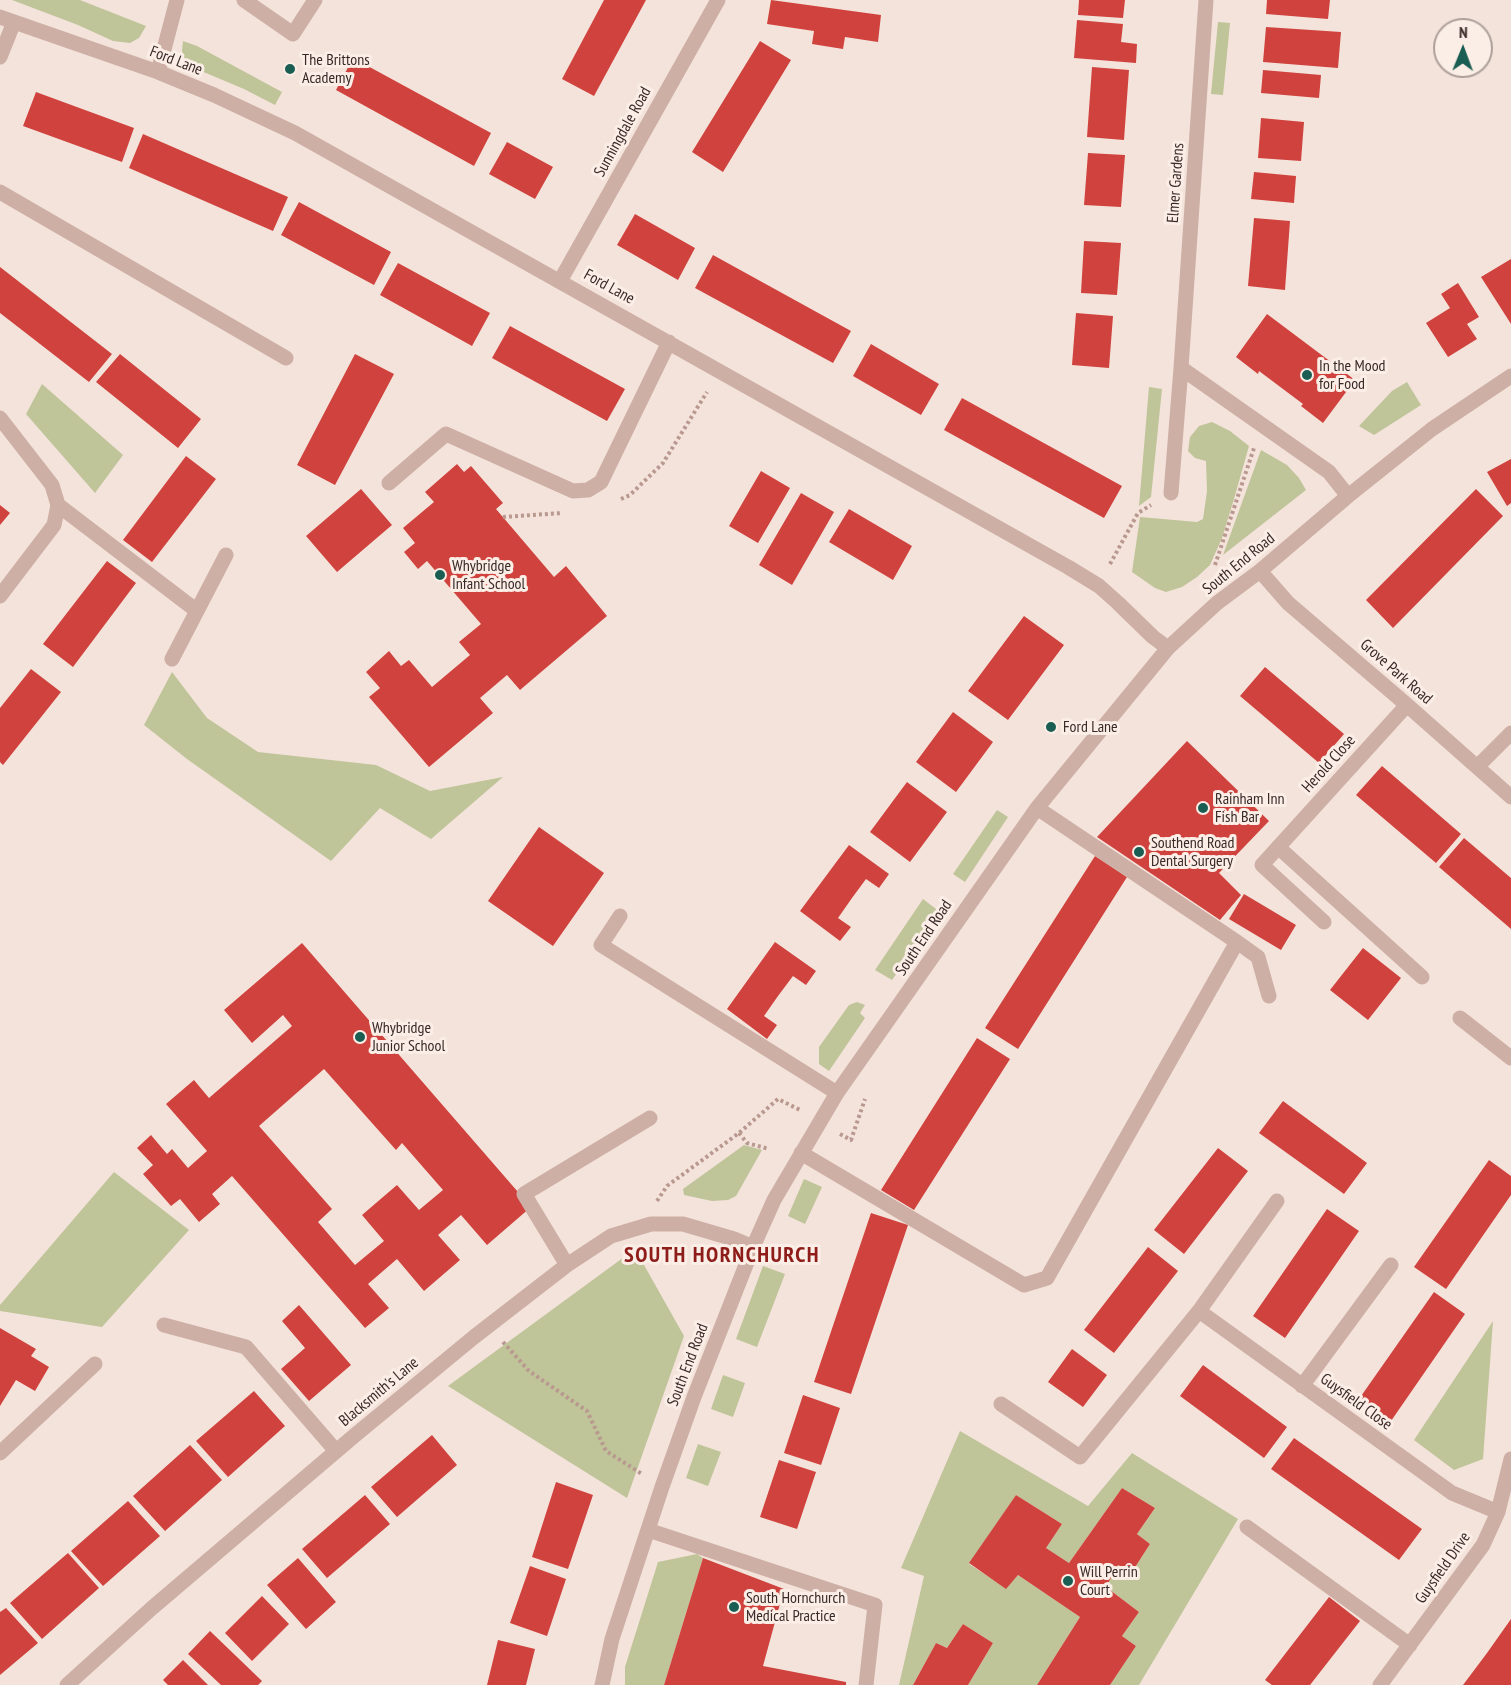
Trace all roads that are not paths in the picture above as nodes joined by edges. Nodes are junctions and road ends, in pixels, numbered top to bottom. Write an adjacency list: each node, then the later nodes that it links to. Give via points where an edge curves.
1 (177, 0): 8 (street)
2 (244, 0): 3 (street, via 293,34)
3 (315, 0)
4 (718, 0): 10 (street, Sunningdale Road)
5 (1206, 0): 13 (street, Elmer Gardens)
6 (7, 20): 7 (street); 8 (street, Ford Lane)
7 (0, 57)
8 (158, 72): 10 (street, Ford Lane, via 296,133)
9 (0, 192): 12 (street)
10 (560, 281): 11 (street, Ford Lane)
11 (669, 342): 16 (street, via 601,482 588,490 573,491 446,434); 24 (street, Ford Lane, via 1099,586)
12 (286, 358)
13 (1181, 368): 17 (street, Elmer Gardens); 18 (street, via 1329,472)
14 (1511, 376): 18 (street, South End Road, via 1432,429)
15 (0, 418): 19 (street, via 52,485)
16 (389, 483)
17 (1172, 493)
18 (1348, 496): 21 (street, South End Road)
19 (58, 505): 22 (street, via 54,525); 23 (street)
20 (226, 555): 23 (street)
21 (1260, 571): 24 (street, South End Road, via 1217,603); 26 (street, Grove Park Road, via 1288,603)
22 (0, 596)
23 (197, 611): 25 (street)
24 (1168, 648): 30 (street, South End Road)
25 (172, 659)
26 (1407, 705): 28 (street, Grove Park Road); 31 (street, Herold Close)
27 (1511, 733): 28 (street)
28 (1477, 767): 29 (street, Grove Park Road)
29 (1511, 797)
30 (1037, 808): 34 (street); 39 (street, South End Road)
31 (1278, 847): 33 (street, Herold Close, via 1262,865); 35 (street)
32 (620, 916): 39 (street, via 601,945)
33 (1324, 922)
34 (1237, 942): 36 (street, via 1258,957); 41 (street, via 1047,1278 1024,1285)
35 (1422, 977)
36 (1269, 996)
37 (1460, 1018): 38 (street)
38 (1511, 1058)
39 (837, 1092): 41 (street, South End Road)
40 (650, 1118): 44 (street, via 524,1194)
41 (801, 1153): 43 (street, South End Road)
42 (1277, 1201): 46 (street)
43 (753, 1247): 44 (street, Blacksmith's Lane, via 683,1224 651,1224 610,1236); 56 (street, South End Road, via 694,1397)
44 (567, 1265): 51 (street, Blacksmith's Lane)
45 (1391, 1265): 49 (street)
46 (1199, 1311): 49 (street, Guysfield Close); 50 (street, via 1080,1457)
47 (164, 1325): 51 (street, via 246,1347)
48 (95, 1364): 52 (street)
49 (1302, 1386): 54 (street, Guysfield Close, via 1452,1493)
50 (1001, 1404)
51 (336, 1451): 58 (street, Blacksmith's Lane)
52 (0, 1452)
53 (1511, 1459): 54 (street, Guysfield Drive)
54 (1498, 1512): 57 (street, Guysfield Drive, via 1483,1545)
55 (1247, 1527): 57 (street)
56 (648, 1530): 59 (street, South End Road, via 612,1639); 60 (street, via 875,1605)
57 (1410, 1645): 61 (street, Guysfield Drive)
58 (67, 1685)
59 (602, 1685)
60 (866, 1685)
61 (1380, 1685)

